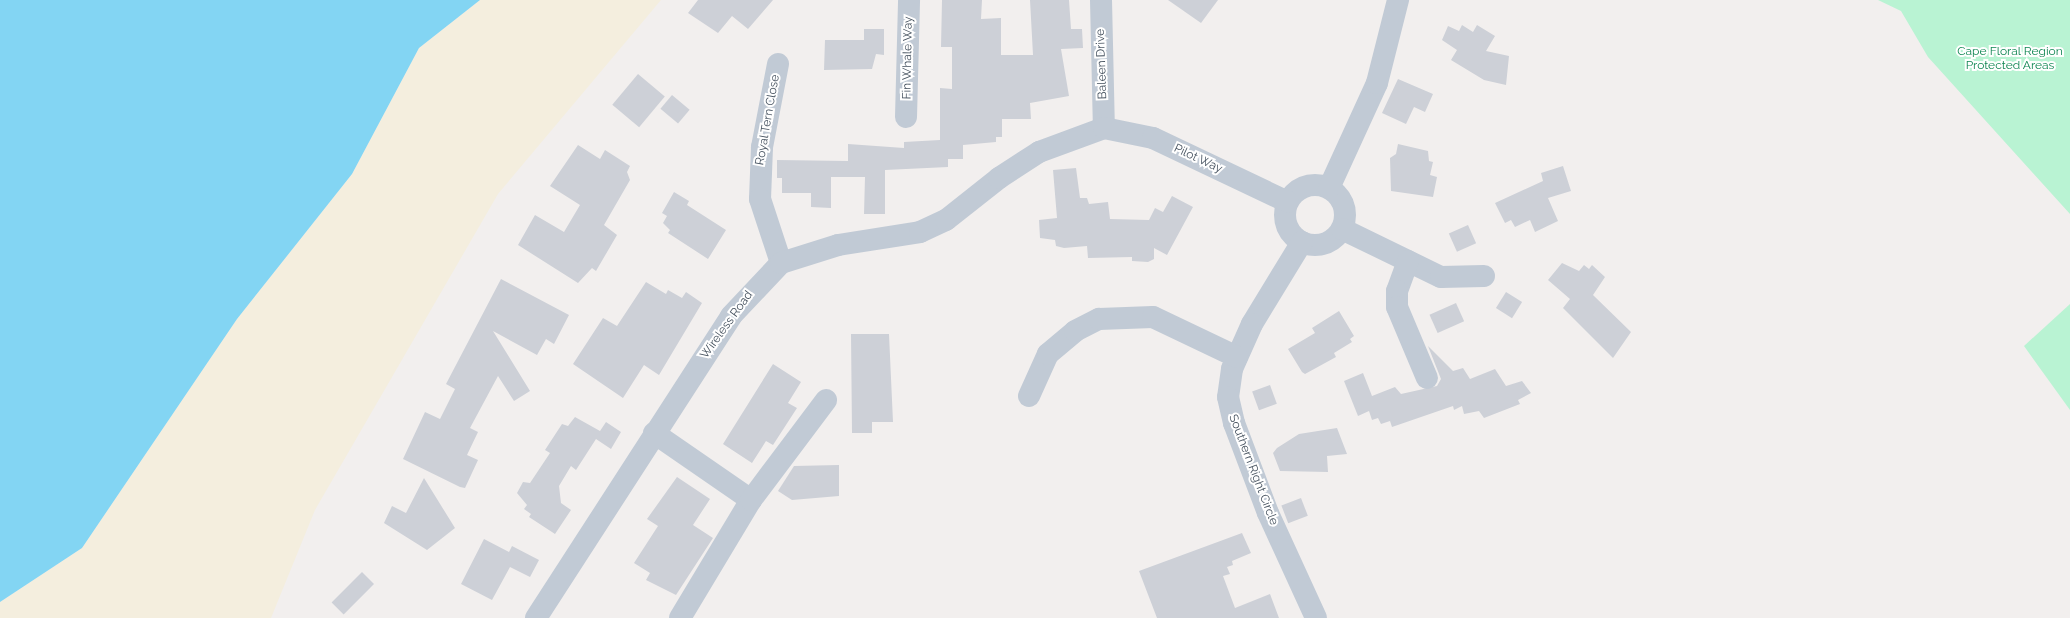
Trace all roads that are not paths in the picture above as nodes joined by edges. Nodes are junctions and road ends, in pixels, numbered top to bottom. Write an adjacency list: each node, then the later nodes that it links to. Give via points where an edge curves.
1 (909, 0): 5 (street, Fin Whale Way)
2 (1101, 0): 6 (street, Baleen Drive)
3 (1398, 0): 7 (street, via 1377,83)
4 (778, 64): 12 (street, Royal Tern Close, via 762,147 760,199)
5 (906, 117)
6 (1104, 128): 8 (street, Pilot Way, via 1153,138); 12 (street, Wireless Road, via 1039,152 999,178 946,220 920,232 838,245)
7 (1329, 188): 8 (street, via 1305,187); 9 (street, via 1345,207)
8 (1288, 202): 10 (street, via 1286,223)
9 (1342, 229): 10 (street, via 1327,243); 11 (street)
10 (1302, 242): 14 (street, Southern Right Circle, via 1252,324)
11 (1408, 261): 13 (street, via 1441,277); 15 (street, via 1397,292 1396,307)
12 (781, 263): 18 (street, Wireless Road, via 730,316)
13 (1484, 276)
14 (1238, 357): 16 (street, via 1153,318 1099,318 1075,331 1048,354); 22 (street, Southern Right Circle, via 1228,397 1234,423 1268,514)
15 (1428, 378)
16 (1029, 396)
17 (826, 400): 19 (street)
18 (654, 433): 19 (street); 20 (street, Wireless Road)
19 (751, 500): 21 (street)
20 (536, 618)
21 (680, 618)
22 (1316, 618)

